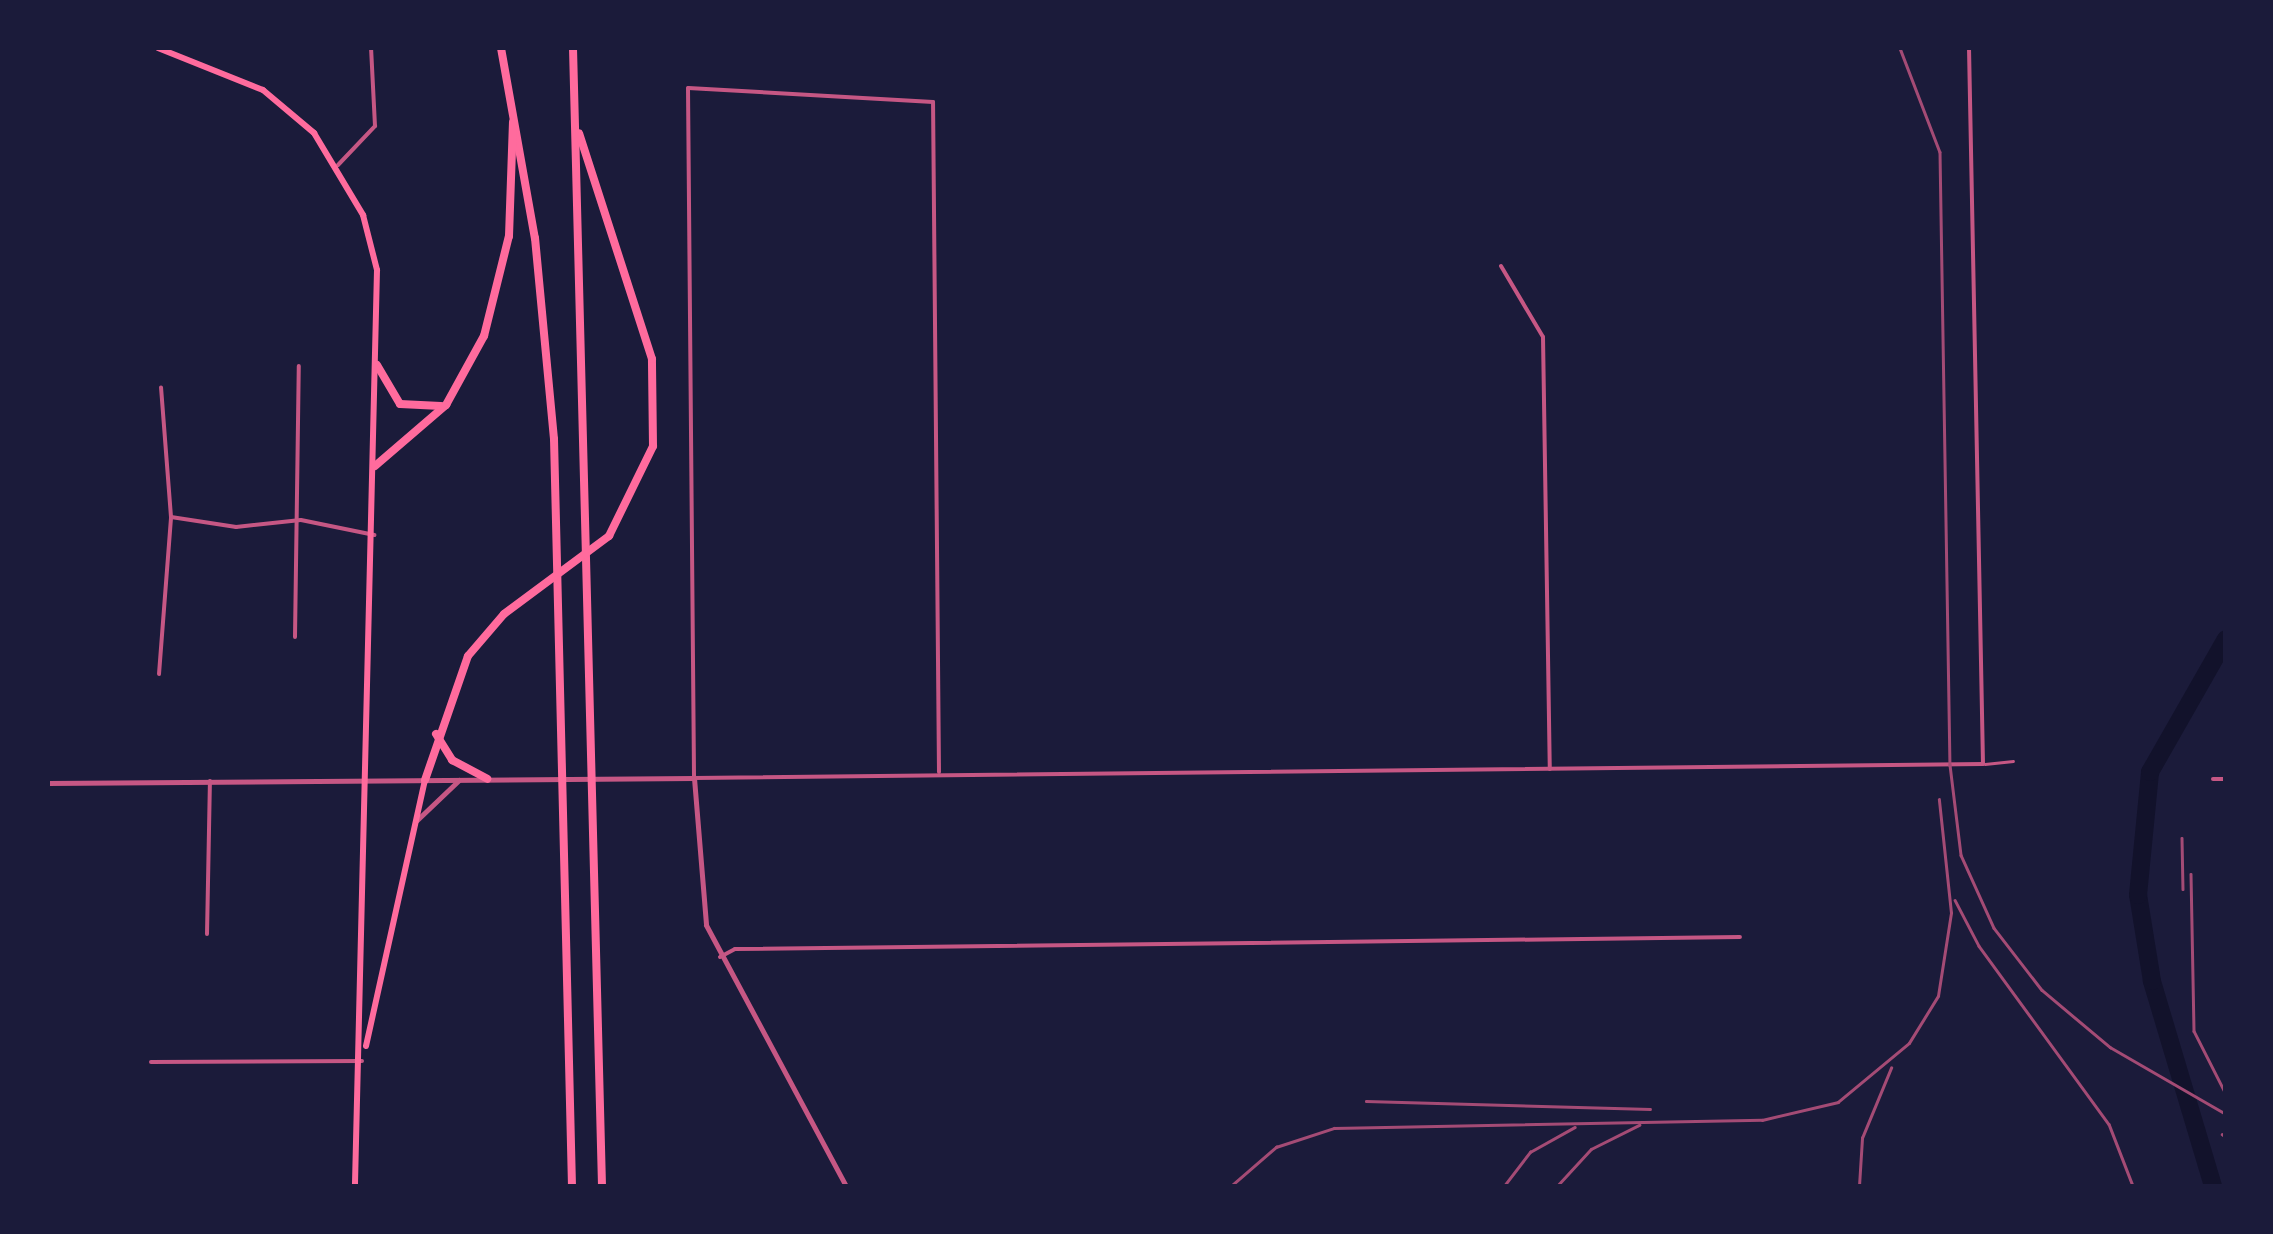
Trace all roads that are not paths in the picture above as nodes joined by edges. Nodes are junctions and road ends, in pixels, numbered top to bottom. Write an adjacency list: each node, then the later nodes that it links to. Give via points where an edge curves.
1 (158, 48): 8 (main road, via 264,90)
2 (372, 48): 8 (street, via 375,126)
3 (502, 48): 6 (highway)
4 (572, 48): 7 (highway)
5 (1969, 48): 22 (street)
6 (514, 108): 13 (highway, via 504,270 474,361); 45 (highway, via 546,336)
7 (574, 113): 20 (highway, via 604,232 652,359 653,446 609,536 478,642); 46 (highway)
8 (338, 165): 10 (main road, via 375,259)
9 (1501, 266): 23 (street, via 1543,336)
10 (377, 364): 13 (highway, via 406,407); 14 (main road)
11 (299, 366): 16 (street)
12 (161, 387): 15 (street)
13 (446, 405): 14 (highway)
14 (376, 466): 17 (main road)
15 (171, 517): 16 (street, via 236,526); 19 (street)
16 (301, 520): 17 (street); 18 (street)
17 (374, 535): 30 (main road)
18 (295, 637)
19 (159, 674)
20 (436, 734): 25 (highway, via 452,760); 31 (highway)
21 (2013, 761): 22 (lane)
22 (1983, 764): 23 (street)
23 (1550, 769): 24 (street)
24 (939, 772): 26 (street); 26 (street, via 933,102 688,88)
25 (487, 778): 26 (street); 27 (street)
26 (694, 778): 37 (street, via 699,896)
27 (462, 779): 31 (street); 34 (street)
28 (2213, 779): 29 (street)
29 (2226, 779)
30 (366, 780): 31 (street); 32 (street); 39 (main road)
31 (425, 780): 34 (main road)
32 (210, 782): 33 (street); 35 (street)
33 (48, 783)
34 (415, 824): 39 (main road)
35 (207, 934)
36 (1740, 936): 37 (street, via 735,949)
37 (720, 957): 47 (street)
38 (150, 1062): 39 (street)
39 (362, 1062): 44 (main road)
40 (150, 1186): 41 (street)
41 (160, 1186)
42 (170, 1186): 43 (street)
43 (239, 1186)
44 (355, 1186)
45 (572, 1186)
46 (602, 1186)
47 (846, 1186)

